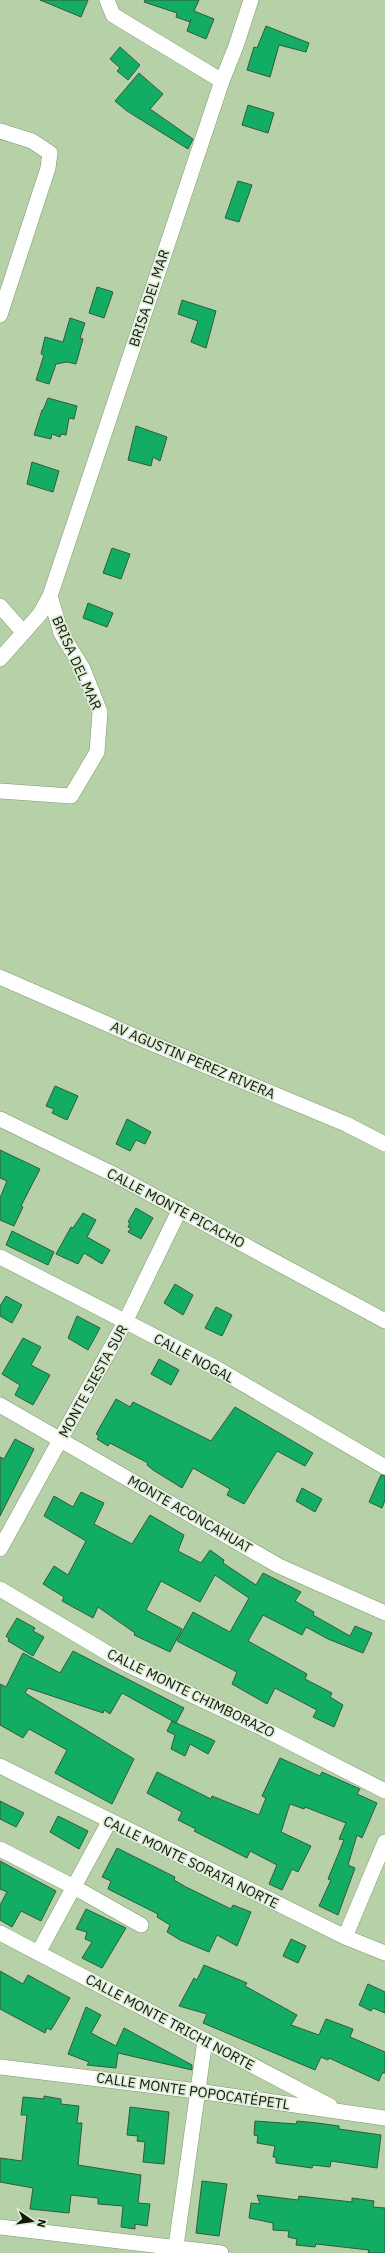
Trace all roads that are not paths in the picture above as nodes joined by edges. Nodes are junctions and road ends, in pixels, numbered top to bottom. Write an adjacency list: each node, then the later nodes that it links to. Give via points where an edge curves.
1 (107, 0): 3 (street, via 113,15)
2 (251, 0): 3 (street, BRISA DEL MAR)
3 (222, 81): 6 (street, BRISA DEL MAR)
4 (0, 131): 5 (street, via 32,141 50,153 48,168)
5 (0, 315)
6 (50, 596): 8 (street, BRISA DEL MAR, via 40,614); 10 (street, BRISA DEL MAR, via 61,633 83,669 100,712 97,752 71,796)
7 (0, 606): 8 (street)
8 (23, 632): 9 (street, BRISA DEL MAR)
9 (0, 659)
10 (0, 791)
11 (0, 977): 13 (street, AV AGUSTIN PEREZ RIVERA, via 346,1124)
12 (0, 1119): 14 (street, CALLE MONTE PICACHO)
13 (385, 1144)
14 (180, 1209): 16 (street, CALLE MONTE PICACHO); 17 (street, MONTE SIESTA SUR)
15 (0, 1257): 17 (street, CALLE NOGAL)
16 (385, 1321)
17 (125, 1322): 19 (street, MONTE SIESTA SUR); 20 (street, CALLE NOGAL, via 216,1368)
18 (0, 1405): 19 (street, MONTE ACONCAHUAT)
19 (62, 1439): 21 (street, MONTE SIESTA SUR); 23 (street, MONTE ACONCAHUAT, via 279,1566)
20 (385, 1467)
21 (0, 1549)
22 (0, 1589): 25 (street, CALLE MONTE CHIMBORAZO, via 126,1664 264,1729)
23 (385, 1613)
24 (0, 1766): 26 (street, CALLE MONTE SORATA NORTE)
25 (385, 1791)
26 (109, 1822): 29 (street); 32 (street, CALLE MONTE SORATA NORTE)
27 (385, 1842): 32 (street)
28 (0, 1849): 29 (street)
29 (74, 1887): 30 (street); 33 (street)
30 (141, 1926)
31 (0, 1933): 33 (street, CALLE MONTE TRICHI NORTE)
32 (345, 1937): 34 (street, CALLE MONTE SORATA NORTE)
33 (38, 1953): 35 (street, CALLE MONTE TRICHI NORTE)
34 (385, 1953)
35 (205, 2040): 37 (street); 38 (street, CALLE MONTE TRICHI NORTE)
36 (0, 2067): 37 (street, CALLE MONTE POPOCATÉPETL)
37 (196, 2091): 38 (street, CALLE MONTE POPOCATÉPETL); 41 (street)
38 (340, 2111): 39 (street, CALLE MONTE POPOCATÉPETL)
39 (385, 2118)
40 (0, 2227): 41 (street)
41 (176, 2250): 42 (street)
42 (221, 2253)

